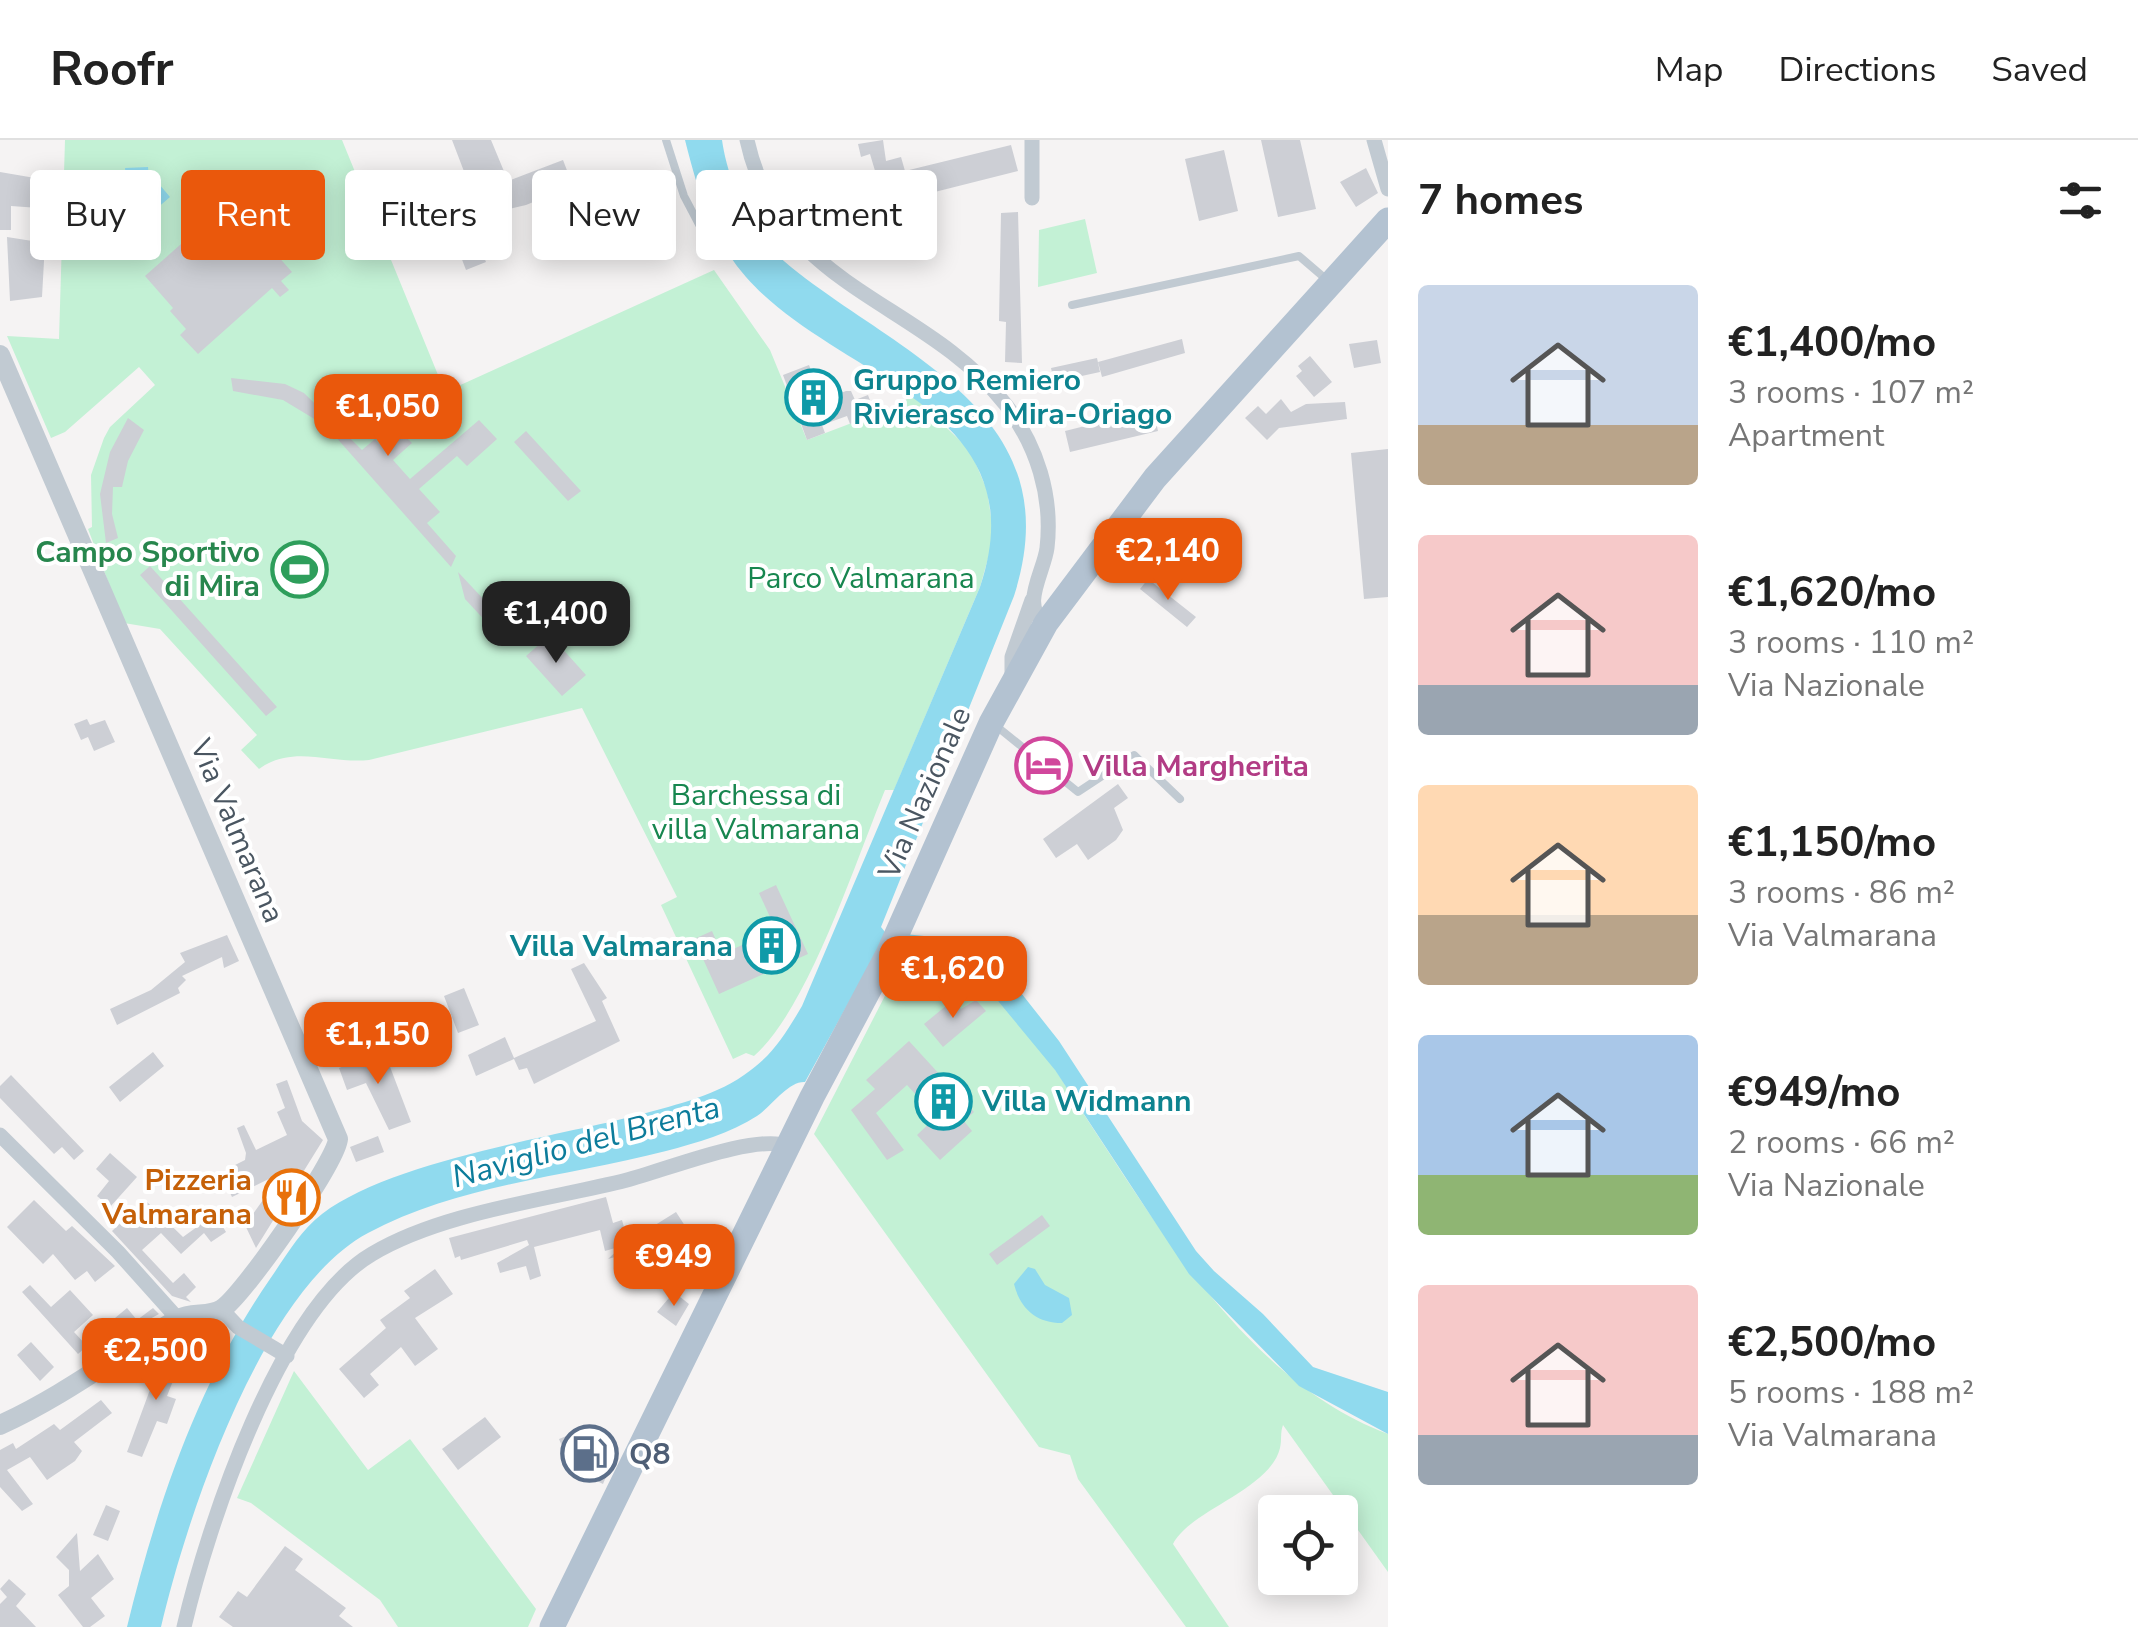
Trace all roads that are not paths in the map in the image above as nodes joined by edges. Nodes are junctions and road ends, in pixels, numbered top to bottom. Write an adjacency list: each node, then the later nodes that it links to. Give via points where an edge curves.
1 (666, 140): 7 (lane)
2 (747, 140): 12 (street, via 763,192 790,235 968,366 1020,422 1045,488)
3 (1032, 140): 6 (street)
4 (1374, 140): 5 (street)
5 (1388, 189)
6 (1032, 198)
7 (696, 218)
8 (1388, 220): 9 (main road, Via Nazionale)
9 (1330, 283): 10 (lane, via 1299,256); 14 (main road, Via Nazionale, via 1155,478)
10 (1072, 305)
11 (0, 355): 21 (street, Via Valmarana, via 338,1140 302,1205)
12 (1043, 570): 13 (street); 14 (street)
13 (1032, 600): 15 (street); 16 (street, via 1012,656)
14 (1061, 601): 15 (main road, Via Nazionale)
15 (1046, 624): 16 (main road, Via Nazionale)
16 (1012, 682): 17 (main road, Via Nazionale)
17 (990, 723): 18 (lane, via 1078,792 1134,756); 20 (main road, Via Nazionale, via 888,954)
18 (1180, 799)
19 (0, 1136): 22 (street)
20 (788, 1146): 23 (street, via 748,1144 396,1242 345,1274); 26 (main road, Via Nazionale)
21 (222, 1310): 22 (street); 23 (street)
22 (178, 1320): 24 (street)
23 (284, 1354): 25 (street, via 228,1482)
24 (0, 1425)
25 (184, 1627)
26 (552, 1627)

